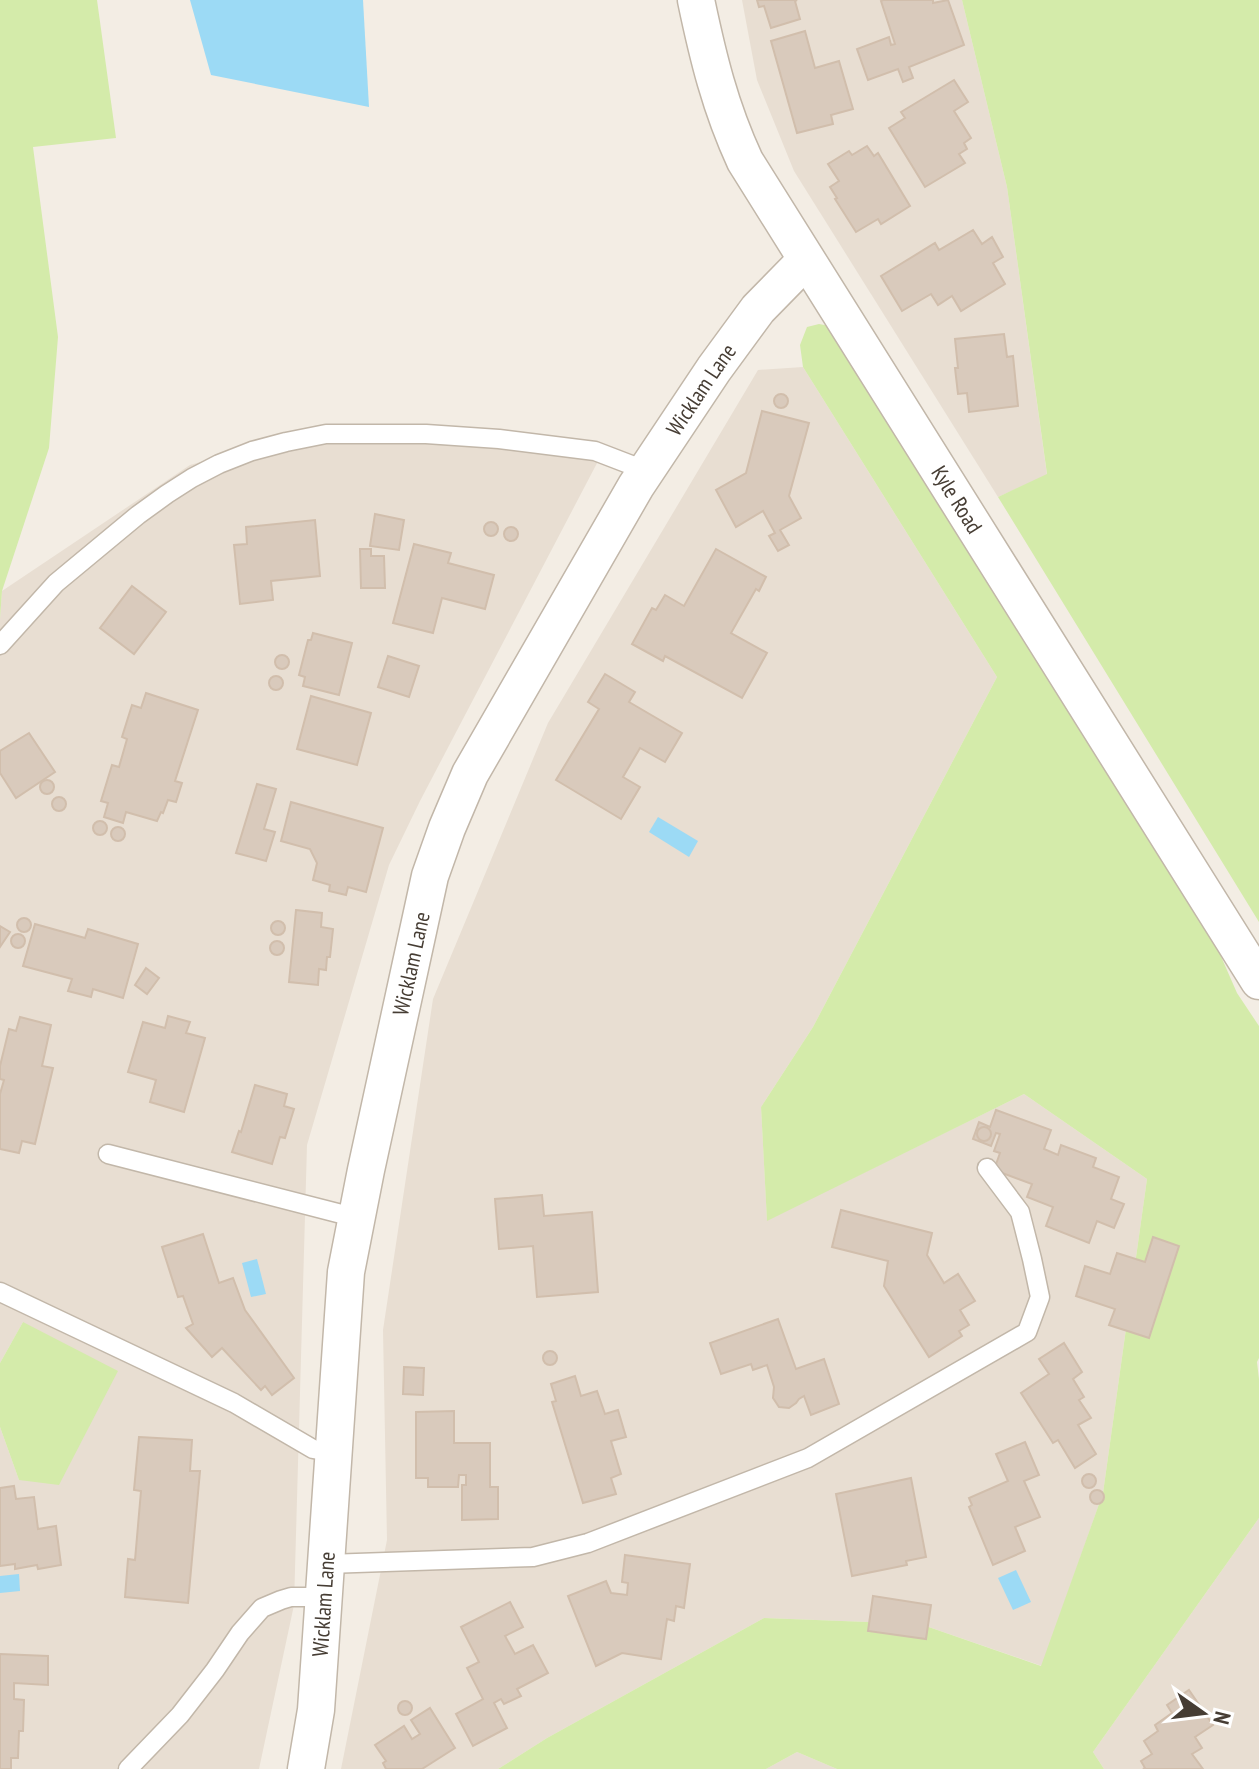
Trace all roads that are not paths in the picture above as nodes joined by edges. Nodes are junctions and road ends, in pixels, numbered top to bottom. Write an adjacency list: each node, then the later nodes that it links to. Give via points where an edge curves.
1 (696, 0): 2 (street, Kyle Road, via 728,124)
2 (806, 260): 3 (street, Wicklam Lane, via 758,309); 5 (street, Kyle Road)
3 (647, 471): 4 (lane, via 595,451 499,439 326,434 274,445 219,464 148,508 56,583); 8 (street, Wicklam Lane, via 470,774 447,828 430,876)
4 (0, 645)
5 (1259, 981)
6 (108, 1154): 8 (lane)
7 (987, 1168): 11 (lane, via 1020,1212 1032,1259 1040,1297 1027,1332 808,1458 588,1543 533,1557)
8 (357, 1218): 10 (street, Wicklam Lane, via 346,1272)
9 (0, 1292): 10 (lane, via 234,1403 313,1449)
10 (335, 1453): 11 (street, Wicklam Lane)
11 (326, 1580): 12 (lane, via 262,1608 180,1715); 13 (street, Wicklam Lane)
12 (128, 1769)
13 (306, 1769)

